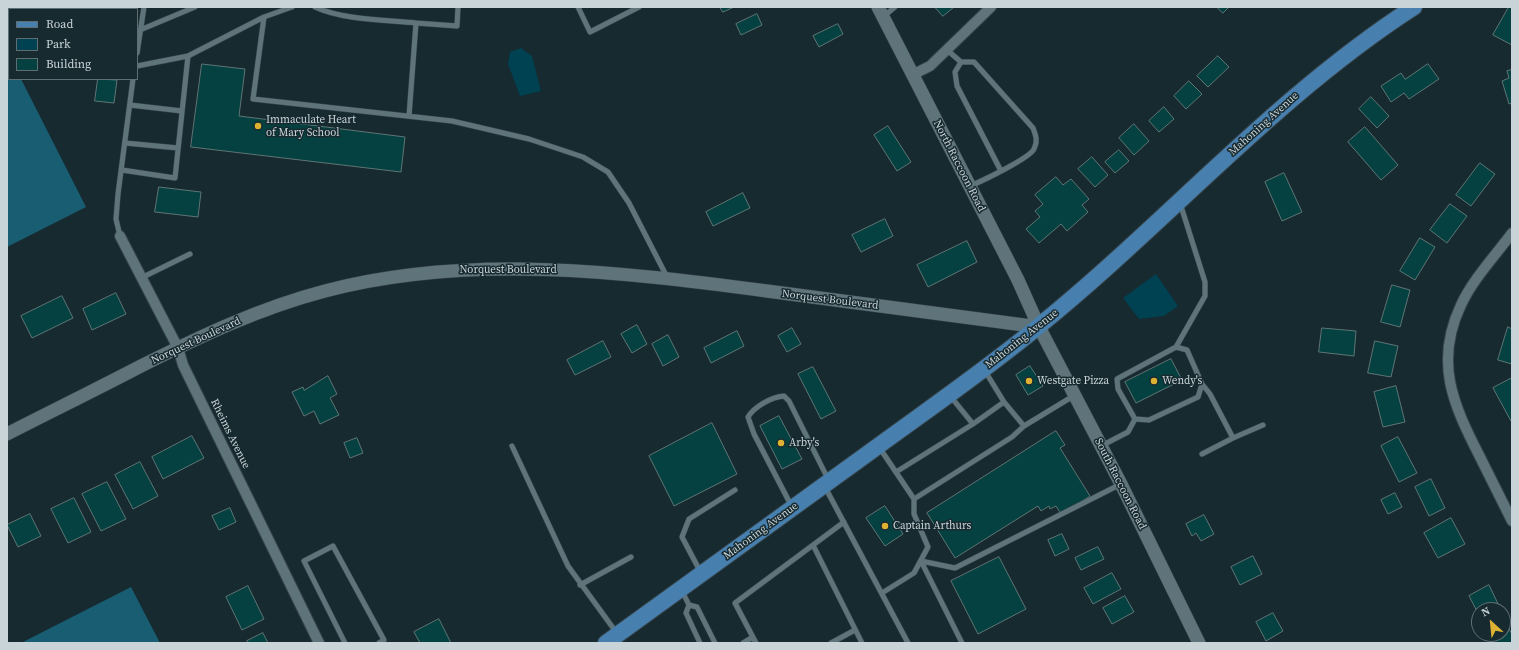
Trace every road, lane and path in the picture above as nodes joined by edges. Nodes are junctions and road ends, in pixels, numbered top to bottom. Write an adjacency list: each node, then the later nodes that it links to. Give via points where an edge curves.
1 (144, 7): 14 (lane)
2 (195, 7): 14 (lane)
3 (292, 7): 12 (lane)
4 (315, 7): 13 (lane, via 339,15)
5 (458, 7): 13 (lane, via 457,26)
6 (578, 7): 7 (lane, via 590,32)
7 (639, 7)
8 (895, 7): 11 (lane)
9 (991, 7): 16 (street)
10 (1414, 7): 30 (main road, Mahoning Avenue, via 1340,58)
11 (880, 12): 20 (street, North Raccoon Road)
12 (264, 17): 17 (lane); 24 (lane, via 253,99)
13 (416, 23): 24 (lane)
14 (140, 30): 15 (lane)
15 (138, 45)
16 (947, 50): 18 (lane); 20 (street, via 930,66)
17 (188, 56): 19 (lane); 23 (lane)
18 (961, 62): 28 (lane, via 955,72 957,86); 28 (lane, via 974,62 1033,128 1037,141 1034,150)
19 (138, 66)
20 (912, 75): 29 (street, North Raccoon Road)
21 (133, 80): 22 (lane)
22 (130, 105): 23 (lane); 25 (lane)
23 (182, 111): 26 (lane)
24 (409, 116): 35 (lane, via 452,121 529,139 583,157 608,172 629,202)
25 (125, 143): 26 (lane); 27 (lane)
26 (178, 148): 27 (lane, via 175,178)
27 (122, 170): 32 (lane, via 116,219)
28 (1001, 171): 29 (lane)
29 (969, 186): 36 (street, North Raccoon Road, via 1018,280)
30 (1179, 201): 36 (main road, Mahoning Avenue); 37 (lane, via 1205,282 1205,296)
31 (1512, 232): 60 (street, via 1461,304 1451,333 1448,353 1454,401)
32 (120, 236): 34 (street, Rheims Avenue)
33 (190, 254): 34 (lane)
34 (141, 278): 38 (street, Rheims Avenue)
35 (668, 280): 36 (street, Norquest Boulevard); 38 (street, Norquest Boulevard, via 592,272 526,269 428,272 377,279 275,306 227,324)
36 (1039, 327): 39 (main road, Mahoning Avenue); 42 (street, South Raccoon Road)
37 (1176, 347): 40 (lane, via 1187,350); 44 (lane, via 1117,379 1118,389)
38 (178, 348): 48 (street, Norquest Boulevard); 73 (street, Rheims Avenue, via 183,365)
39 (984, 369): 41 (main road, Mahoning Avenue); 43 (lane)
40 (1202, 384): 44 (lane, via 1198,397 1149,420); 49 (lane)
41 (950, 394): 45 (lane); 51 (main road, Mahoning Avenue)
42 (1075, 395): 47 (lane); 52 (street, South Raccoon Road)
43 (1004, 402): 45 (lane); 47 (lane)
44 (1135, 419): 52 (lane, via 1128,432)
45 (973, 424): 54 (lane)
46 (1263, 425): 49 (lane)
47 (1024, 426): 58 (lane, via 1012,437)
48 (7, 434)
49 (1233, 438): 53 (lane)
50 (512, 446): 66 (lane, via 568,566)
51 (878, 446): 54 (lane); 55 (main road, Mahoning Avenue)
52 (1101, 446): 56 (street, South Raccoon Road)
53 (1202, 454)
54 (896, 472): 58 (lane)
55 (826, 483): 59 (main road, Mahoning Avenue); 59 (lane, via 789,401 784,396 778,396 752,410 748,417 754,434); 61 (lane)
56 (1121, 484): 64 (lane, via 955,568); 84 (street, South Raccoon Road)
57 (735, 490): 65 (lane, via 689,519 684,531 682,537)
58 (914, 499): 64 (lane, via 914,514 928,547)
59 (792, 508): 65 (main road, Mahoning Avenue)
60 (1512, 521)
61 (844, 522): 62 (lane); 68 (lane)
62 (813, 545): 70 (lane); 71 (lane, via 735,603)
63 (631, 557): 66 (lane)
64 (921, 561): 68 (lane, via 914,573); 83 (lane)
65 (702, 574): 67 (main road, Mahoning Avenue)
66 (580, 585): 72 (lane)
67 (681, 588): 69 (lane); 72 (main road, Mahoning Avenue)
68 (882, 593): 82 (lane)
69 (689, 606): 76 (lane, via 686,613); 77 (lane, via 697,607)
70 (855, 630): 80 (lane); 81 (lane)
71 (753, 637): 78 (lane); 79 (lane)
72 (612, 639)
73 (319, 643)
74 (345, 643): 75 (lane, via 304,561 333,546 384,640)
75 (379, 643)
76 (700, 643)
77 (715, 643)
78 (743, 643)
79 (756, 643)
80 (831, 643)
81 (862, 643)
82 (908, 643)
83 (962, 643)
84 (1199, 643)

